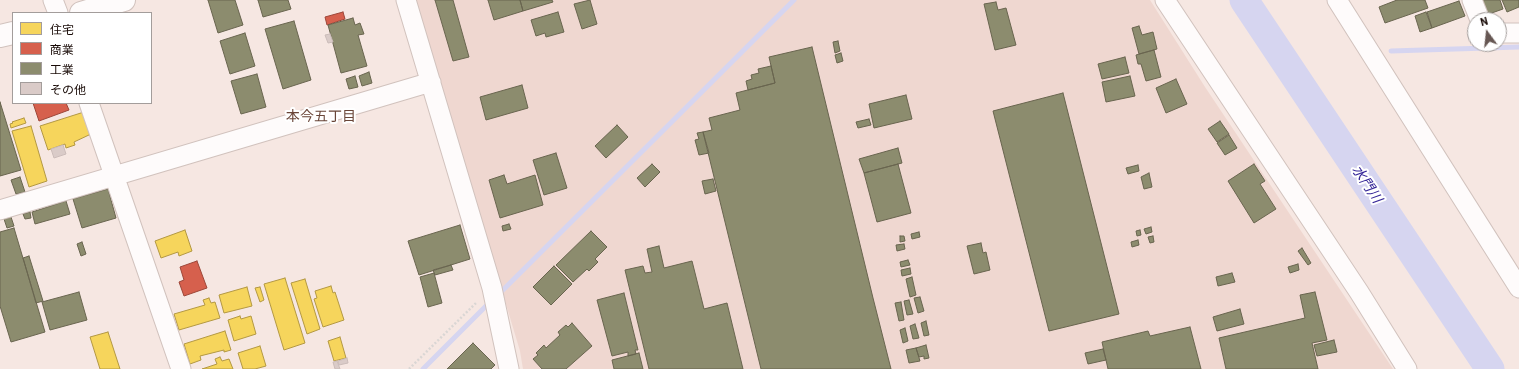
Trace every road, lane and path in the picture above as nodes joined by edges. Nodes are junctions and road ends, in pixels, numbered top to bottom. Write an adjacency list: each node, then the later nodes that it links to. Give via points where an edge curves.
1 (53, 0): 7 (street)
2 (124, 0): 8 (street)
3 (406, 0): 14 (street)
4 (1165, 0): 23 (street, via 1359,292)
5 (1337, 0): 19 (street)
6 (1472, 0): 9 (street)
7 (58, 12)
8 (84, 12)
9 (1477, 12)
10 (12, 33): 13 (street)
11 (1507, 33): 12 (street)
12 (1519, 33)
13 (0, 36)
14 (431, 82): 16 (street); 18 (street)
15 (89, 104): 16 (street)
16 (115, 176): 17 (street); 20 (street)
17 (0, 210)
18 (492, 288): 21 (path); 22 (street)
19 (1519, 288)
20 (181, 369)
21 (410, 369)
22 (509, 369)
23 (1407, 369)

